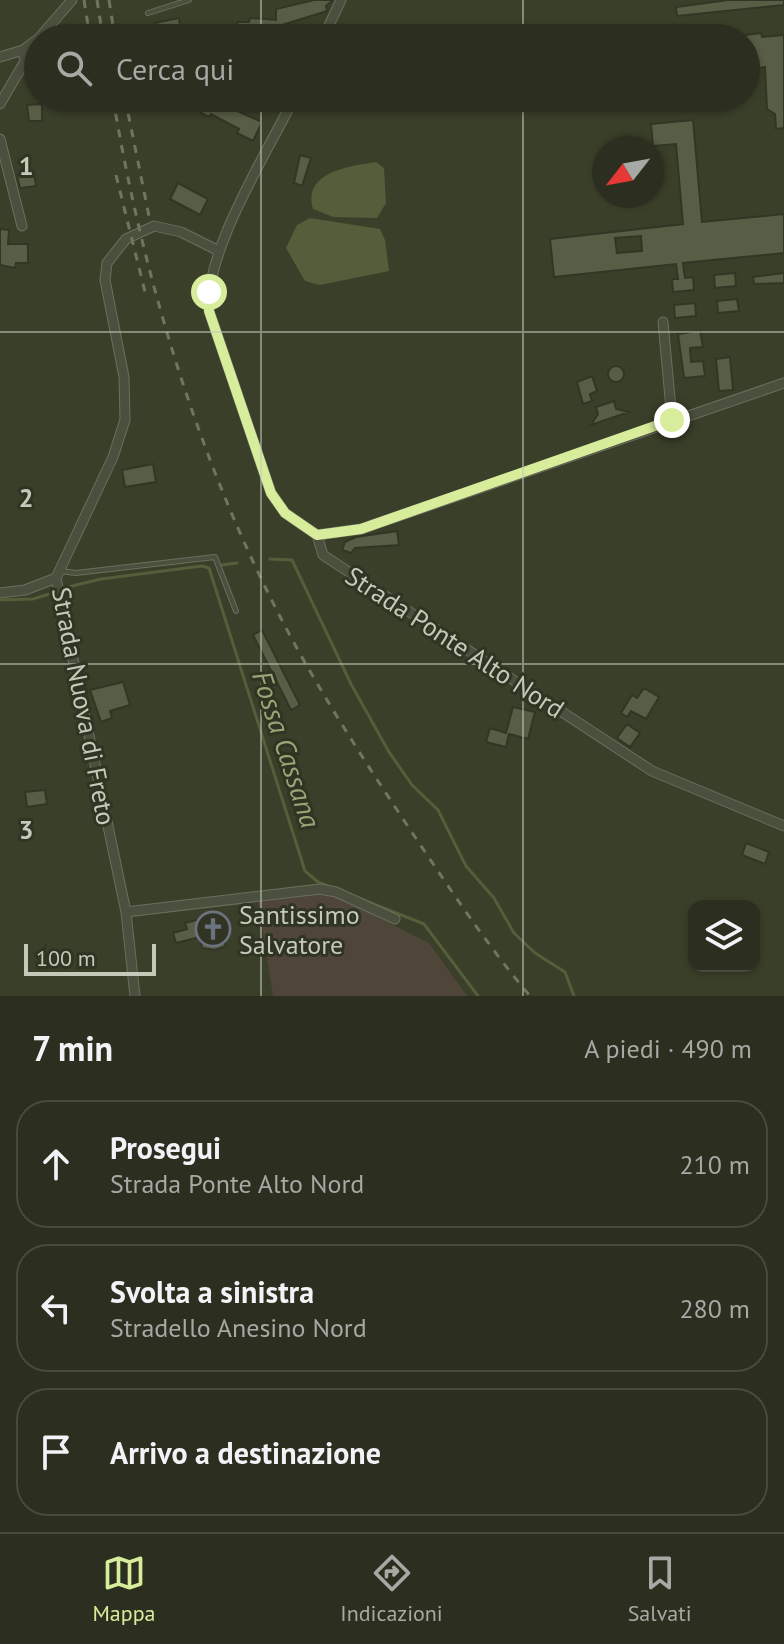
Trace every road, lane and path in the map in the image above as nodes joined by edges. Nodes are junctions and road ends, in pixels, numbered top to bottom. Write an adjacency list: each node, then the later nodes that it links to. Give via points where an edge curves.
1 (72, 0): 5 (street)
2 (189, 0): 4 (lane)
3 (341, 0): 6 (street)
4 (148, 13)
5 (51, 24)
6 (330, 24)
7 (23, 50): 8 (street); 9 (street)
8 (24, 56)
9 (0, 57)
10 (24, 63): 11 (street)
11 (0, 104)
12 (287, 112): 15 (street, Strada Ponte Alto Nord)
13 (0, 139): 14 (street)
14 (22, 226)
15 (219, 251): 19 (street, Strada Ponte Alto Nord, via 210,277 209,311 271,493 285,513); 20 (street, Strada Nuova di Freto, via 181,232 154,226 126,239 107,263 125,420)
16 (663, 322): 18 (street)
17 (784, 383): 18 (street)
18 (672, 420): 19 (street, via 361,529)
19 (317, 535): 23 (street, Strada Ponte Alto Nord, via 323,555 652,771)
20 (58, 574): 21 (street, via 25,590); 22 (lane, via 215,557); 24 (street, Strada Nuova di Freto)
21 (0, 593)
22 (236, 611)
23 (784, 826)
24 (126, 912): 25 (street, via 320,889); 26 (street, Strada Nuova di Freto)
25 (395, 919)
26 (135, 996)

